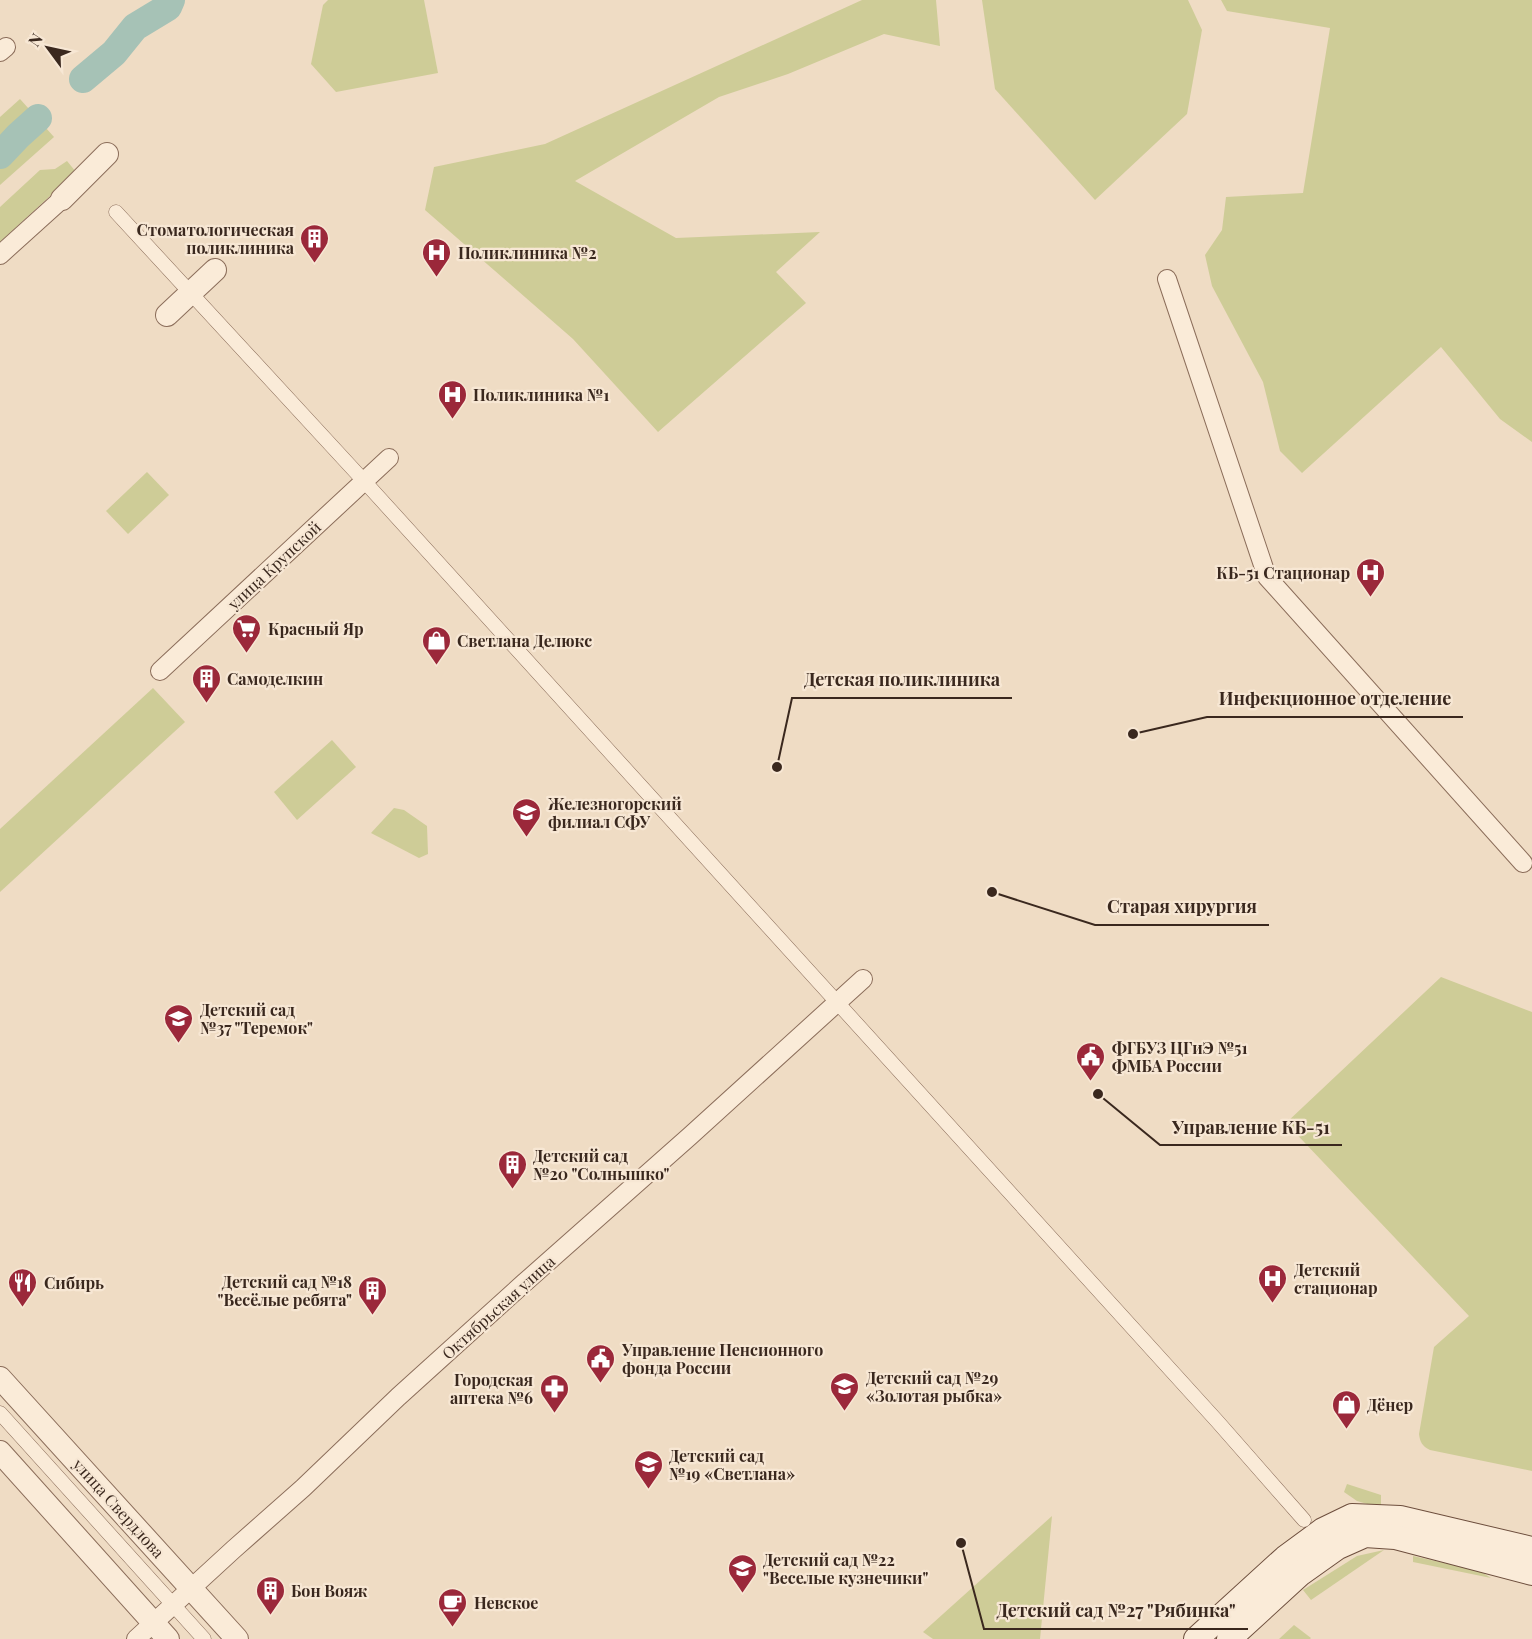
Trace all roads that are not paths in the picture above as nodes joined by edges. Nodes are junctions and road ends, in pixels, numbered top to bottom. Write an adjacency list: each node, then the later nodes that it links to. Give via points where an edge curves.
1 (107, 154): 2 (street)
2 (62, 198): 4 (street)
3 (116, 212): 7 (street)
4 (0, 255)
5 (215, 270): 7 (street)
6 (1167, 279): 12 (street, via 1267,577)
7 (190, 293): 8 (street); 10 (street)
8 (167, 315)
9 (389, 458): 10 (street, улица Крупской)
10 (364, 481): 11 (street, улица Крупской); 14 (street)
11 (160, 671)
12 (1523, 863)
13 (863, 979): 14 (street, Октябрьская улица)
14 (837, 1003): 19 (street); 25 (street, Октябрьская улица)
15 (0, 1378): 25 (street, улица Свердлова)
16 (0, 1413): 26 (street)
17 (0, 1452): 27 (street)
18 (1349, 1510): 20 (main road); 21 (main road); 23 (main road, via 1323,1530)
19 (1304, 1520)
20 (1398, 1528): 21 (main road); 22 (main road); 24 (main road)
21 (1349, 1542): 23 (main road)
22 (1532, 1549)
23 (1293, 1566): 31 (main road); 32 (main road)
24 (1532, 1573)
25 (191, 1588): 26 (street, Октябрьская улица); 30 (street, улица Свердлова)
26 (173, 1606): 27 (street, Октябрьская улица); 29 (street)
27 (161, 1631): 28 (street, Октябрьская улица)
28 (136, 1639)
29 (204, 1639)
30 (237, 1639)
31 (1196, 1639)
32 (1229, 1639)

